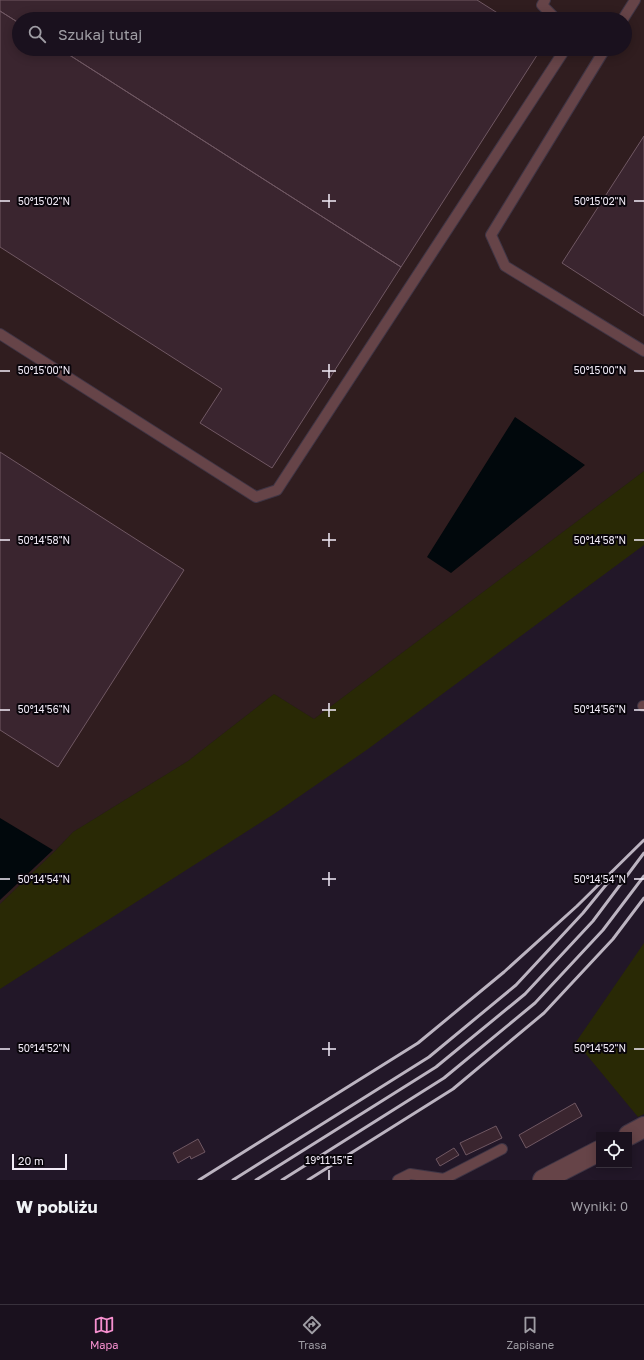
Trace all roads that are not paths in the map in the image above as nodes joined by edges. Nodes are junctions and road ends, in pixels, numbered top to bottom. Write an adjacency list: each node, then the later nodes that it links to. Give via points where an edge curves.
1 (545, 0): 3 (lane, via 542,5)
2 (635, 0): 4 (lane)
3 (549, 12)
4 (627, 12)
5 (561, 56): 7 (lane, via 277,490 256,497)
6 (601, 56): 8 (lane, via 491,235 506,266)
7 (0, 334)
8 (644, 351)
9 (644, 1127): 10 (street)
10 (632, 1133)
11 (502, 1150): 13 (lane, via 444,1179 410,1174)
12 (596, 1153): 14 (street)
13 (398, 1180)
14 (543, 1180)

